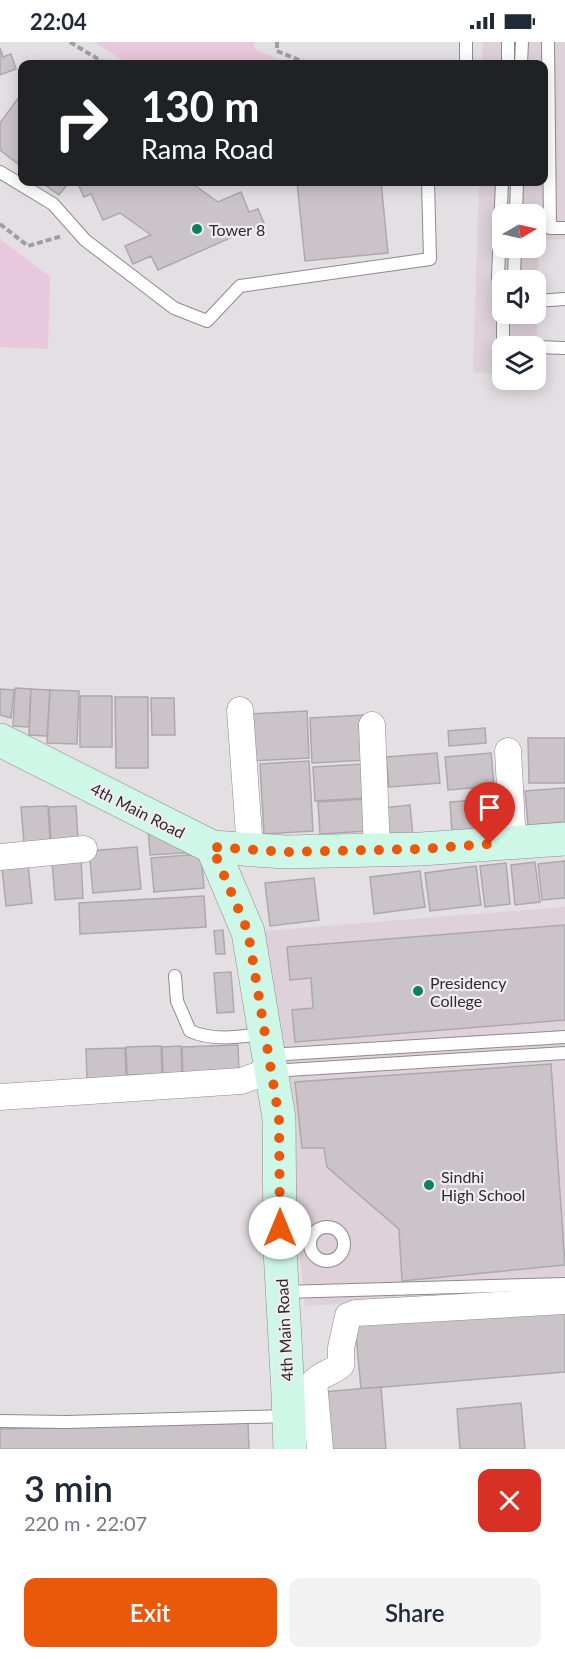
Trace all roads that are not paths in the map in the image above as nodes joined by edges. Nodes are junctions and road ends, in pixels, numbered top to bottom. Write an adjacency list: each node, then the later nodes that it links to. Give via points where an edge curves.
1 (466, 42): 5 (lane)
2 (508, 42): 6 (lane)
3 (522, 42): 7 (lane)
4 (548, 42): 15 (lane, via 550,228)
5 (466, 60)
6 (508, 60)
7 (521, 60)
8 (0, 172): 9 (lane)
9 (18, 183)
10 (23, 186): 11 (lane, via 53,204 77,232 174,308 207,321 240,286 430,259)
11 (428, 186)
12 (502, 186): 16 (lane)
13 (517, 186): 14 (lane)
14 (516, 204)
15 (565, 228)
16 (498, 270)
17 (565, 299): 18 (lane)
18 (546, 300)
19 (546, 347): 20 (lane)
20 (565, 348)
21 (240, 710): 29 (street)
22 (372, 725): 30 (street)
23 (0, 740): 27 (street, 4th Main Road)
24 (508, 751): 26 (street)
25 (565, 839): 26 (street)
26 (513, 843): 30 (street)
27 (212, 847): 29 (street); 34 (street, 4th Main Road, via 248,932)
28 (84, 849): 31 (street)
29 (250, 849): 30 (street)
30 (377, 850)
31 (0, 857)
32 (175, 976): 34 (lane, via 177,1000 190,1031 202,1036 241,1037)
33 (565, 1037): 34 (lane)
34 (267, 1053): 35 (lane); 36 (street, via 241,1081); 38 (street, 4th Main Road, via 295,1248)
35 (565, 1053)
36 (0, 1097)
37 (565, 1284): 38 (lane)
38 (282, 1292): 40 (street, 4th Main Road)
39 (565, 1301): 43 (street, via 391,1310 348,1316 340,1365 314,1382)
40 (289, 1416): 41 (lane); 42 (street, 4th Main Road)
41 (0, 1421)
42 (290, 1449)
43 (320, 1449)

